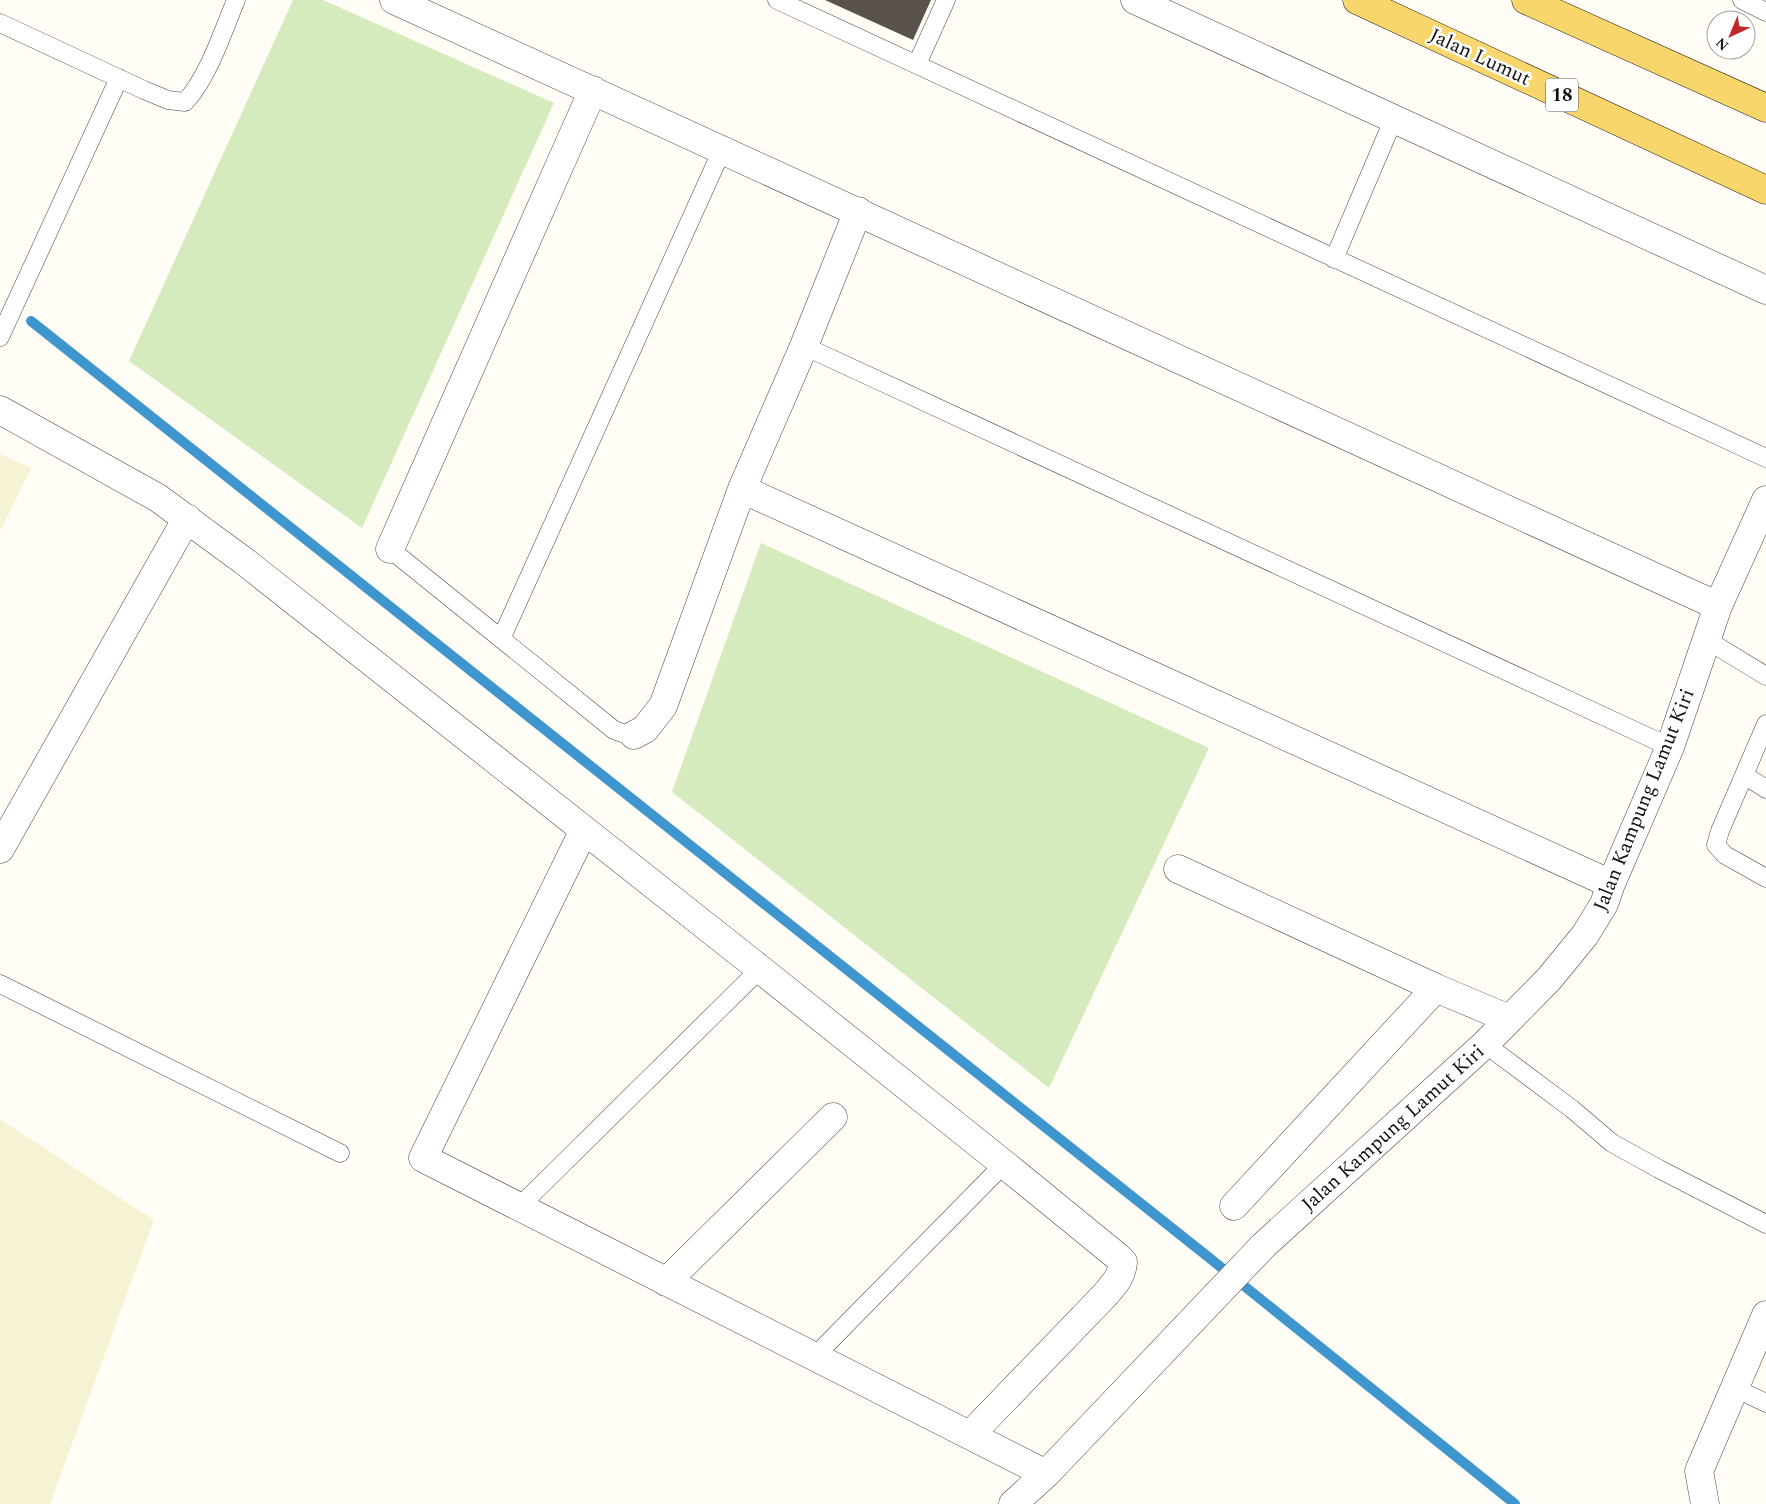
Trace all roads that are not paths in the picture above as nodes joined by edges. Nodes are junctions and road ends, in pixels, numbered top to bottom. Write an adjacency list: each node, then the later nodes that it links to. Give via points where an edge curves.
1 (236, 0): 13 (lane, via 202,79 185,102 168,100)
2 (394, 0): 14 (street)
3 (777, 0): 12 (lane)
4 (946, 0): 12 (lane)
5 (1135, 0): 16 (street)
6 (1357, 0): 18 (main road, Jalan Lumut / 18)
7 (1526, 0): 9 (main road)
8 (1742, 0): 10 (lane)
9 (1563, 7): 15 (main road)
10 (1766, 12)
11 (0, 23): 13 (lane)
12 (916, 64): 20 (lane)
13 (119, 78): 22 (lane)
14 (594, 90): 17 (street); 29 (street)
15 (1766, 108)
16 (1394, 118): 20 (lane); 21 (street)
17 (722, 150): 19 (street); 31 (lane)
18 (1766, 190)
19 (858, 211): 23 (street); 30 (street)
20 (1334, 260): 25 (lane)
21 (1766, 290)
22 (0, 337)
23 (804, 346): 26 (street); 36 (lane)
24 (0, 410): 28 (street, via 158,498)
25 (1766, 458)
26 (742, 489): 35 (street, via 663,706 645,729); 43 (street)
27 (1766, 500): 30 (street, Jalan Kampung Lamut Kiri)
28 (187, 518): 39 (street); 40 (street)
29 (390, 549): 31 (lane)
30 (1718, 606): 32 (street, Jalan Kampung Lamut Kiri)
31 (501, 639): 35 (lane, via 614,730)
32 (1707, 640): 33 (lane); 36 (street, Jalan Kampung Lamut Kiri)
33 (1766, 676)
34 (1766, 724): 37 (lane)
35 (634, 735)
36 (1670, 747): 43 (street, Jalan Kampung Lamut Kiri)
37 (1744, 775): 38 (lane); 42 (lane, via 1716,845 1725,855)
38 (1766, 789)
39 (584, 830): 44 (street); 53 (street, via 423,1158)
40 (0, 849)
41 (1178, 869): 46 (street)
42 (1766, 878)
43 (1611, 884): 47 (street, Jalan Kampung Lamut Kiri, via 1604,904 1585,935 1549,979)
44 (760, 969): 51 (street); 53 (lane)
45 (0, 984): 50 (lane)
46 (1436, 988): 47 (street); 52 (street)
47 (1509, 1019): 48 (street, Jalan Kampung Lamut Kiri)
48 (1485, 1044): 54 (lane, via 1612,1143); 61 (street, Jalan Kampung Lamut Kiri, via 1264,1246)
49 (833, 1117): 55 (street)
50 (340, 1154)
51 (1004, 1164): 57 (lane); 60 (street, via 1118,1257 1123,1262 1122,1271 1105,1295)
52 (1234, 1206)
53 (519, 1207): 55 (street)
54 (1766, 1224)
55 (666, 1282): 57 (street)
56 (1766, 1315): 58 (street)
57 (815, 1356): 60 (street)
58 (1735, 1388): 59 (lane); 63 (street, via 1699,1471)
59 (1766, 1403)
60 (970, 1435): 61 (street)
61 (1046, 1474): 62 (street, Jalan Kampung Lamut Kiri)
62 (1013, 1504)
63 (1705, 1504)

